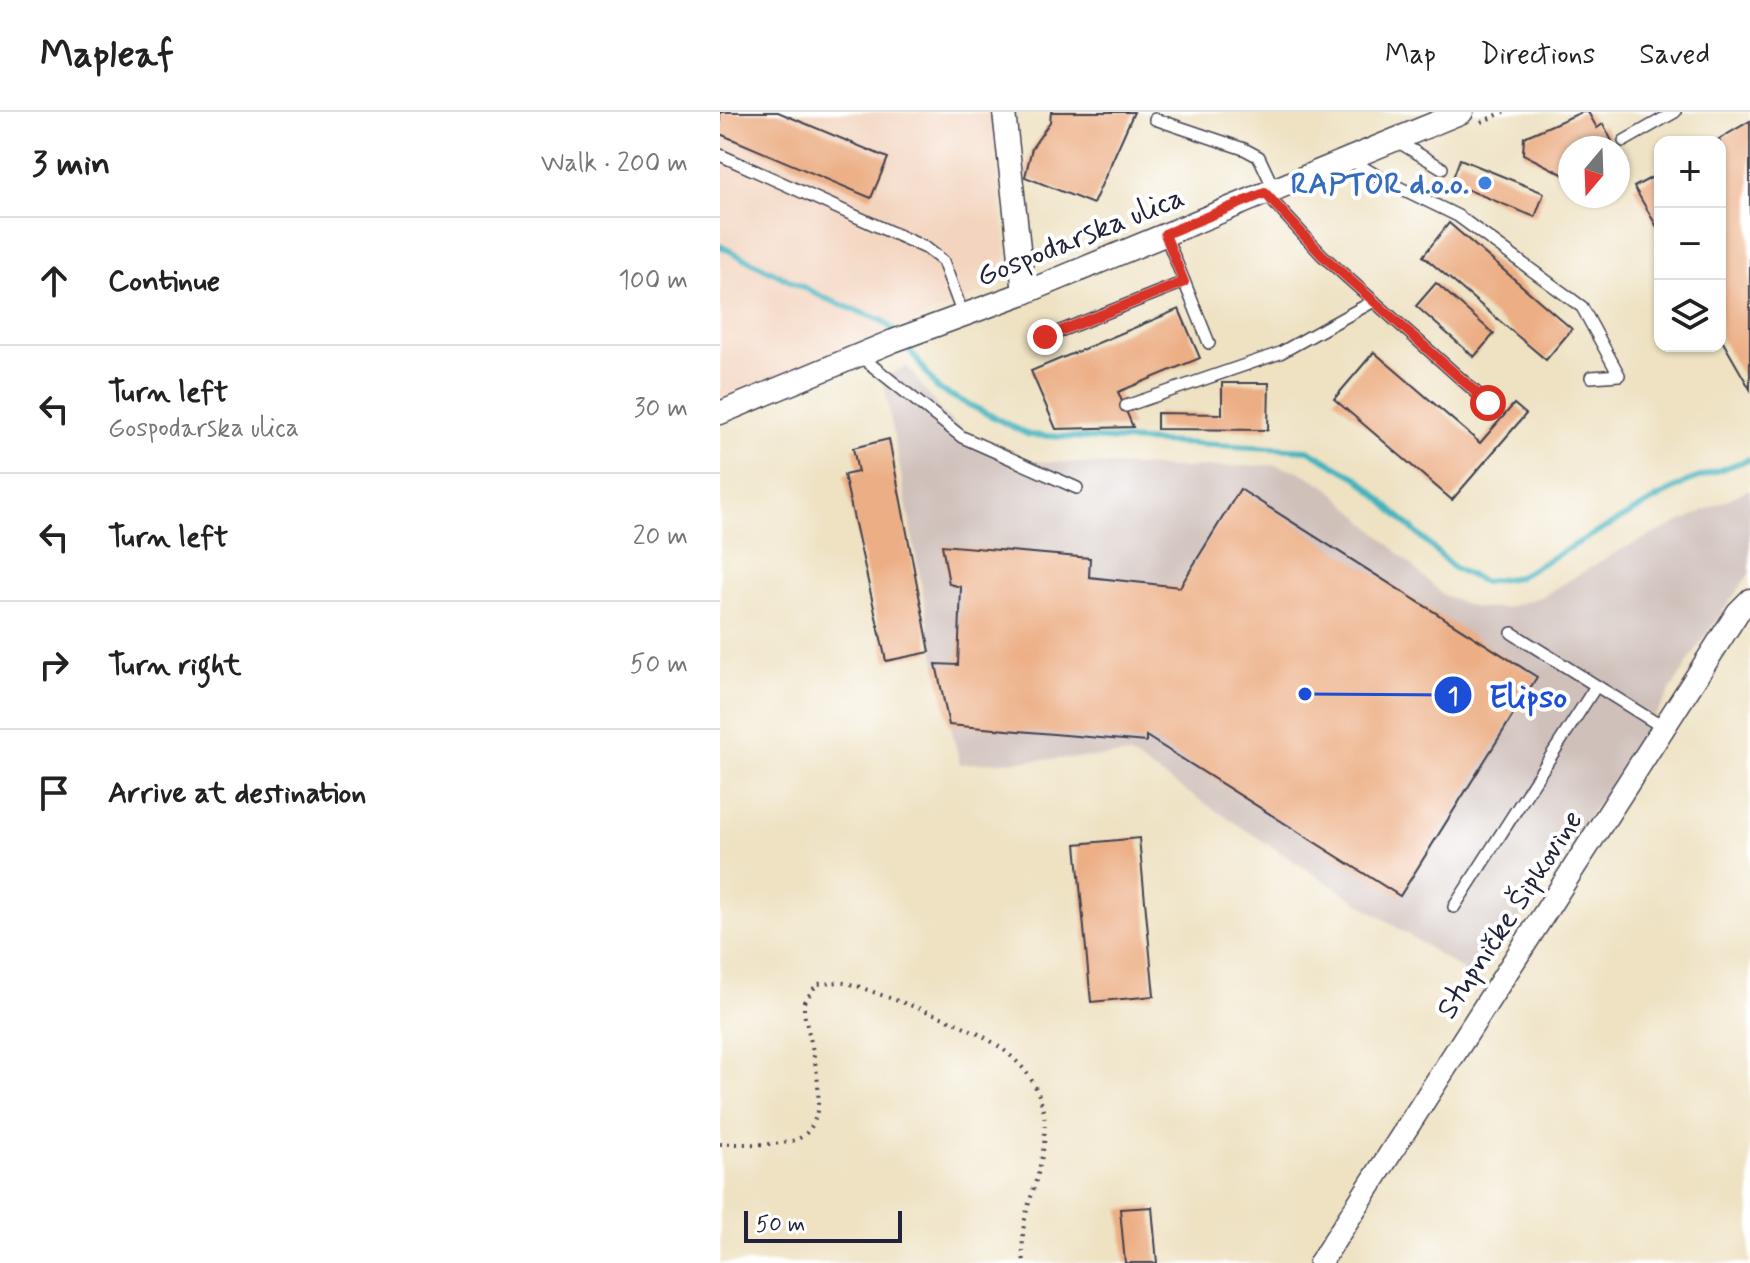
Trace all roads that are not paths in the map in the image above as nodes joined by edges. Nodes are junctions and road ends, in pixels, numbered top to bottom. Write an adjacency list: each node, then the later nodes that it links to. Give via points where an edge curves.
1 (1004, 112): 13 (street)
2 (1462, 112): 6 (street, Gospodarska ulica)
3 (1675, 112): 5 (lane)
4 (1155, 119): 10 (lane, via 1259,157)
5 (1630, 138)
6 (1394, 140): 8 (street, Gospodarska ulica); 9 (lane)
7 (720, 155): 15 (lane, via 926,248 943,261)
8 (1349, 158): 10 (street, Gospodarska ulica); 19 (lane, via 1458,216 1582,307 1619,375)
9 (1442, 168)
10 (1269, 191): 11 (street, Gospodarska ulica); 14 (lane, via 1322,255)
11 (1165, 234): 12 (lane); 13 (street, Gospodarska ulica)
12 (1184, 282): 16 (lane); 17 (lane)
13 (1024, 293): 15 (street, Gospodarska ulica)
14 (1374, 301): 20 (lane); 21 (lane, via 1280,353)
15 (963, 315): 18 (street, Gospodarska ulica)
16 (1045, 337)
17 (1209, 343)
18 (859, 355): 22 (street, Gospodarska ulica); 23 (lane, via 962,437)
19 (1591, 377)
20 (1488, 403)
21 (1126, 406)
22 (720, 413)
23 (1077, 488)
24 (1750, 600): 27 (street, Stupničke Šipkovine)
25 (1512, 633): 26 (lane)
26 (1596, 686): 27 (lane); 28 (lane)
27 (1664, 728): 29 (street, Stupničke Šipkovine)
28 (1454, 907)
29 (1320, 1263)

